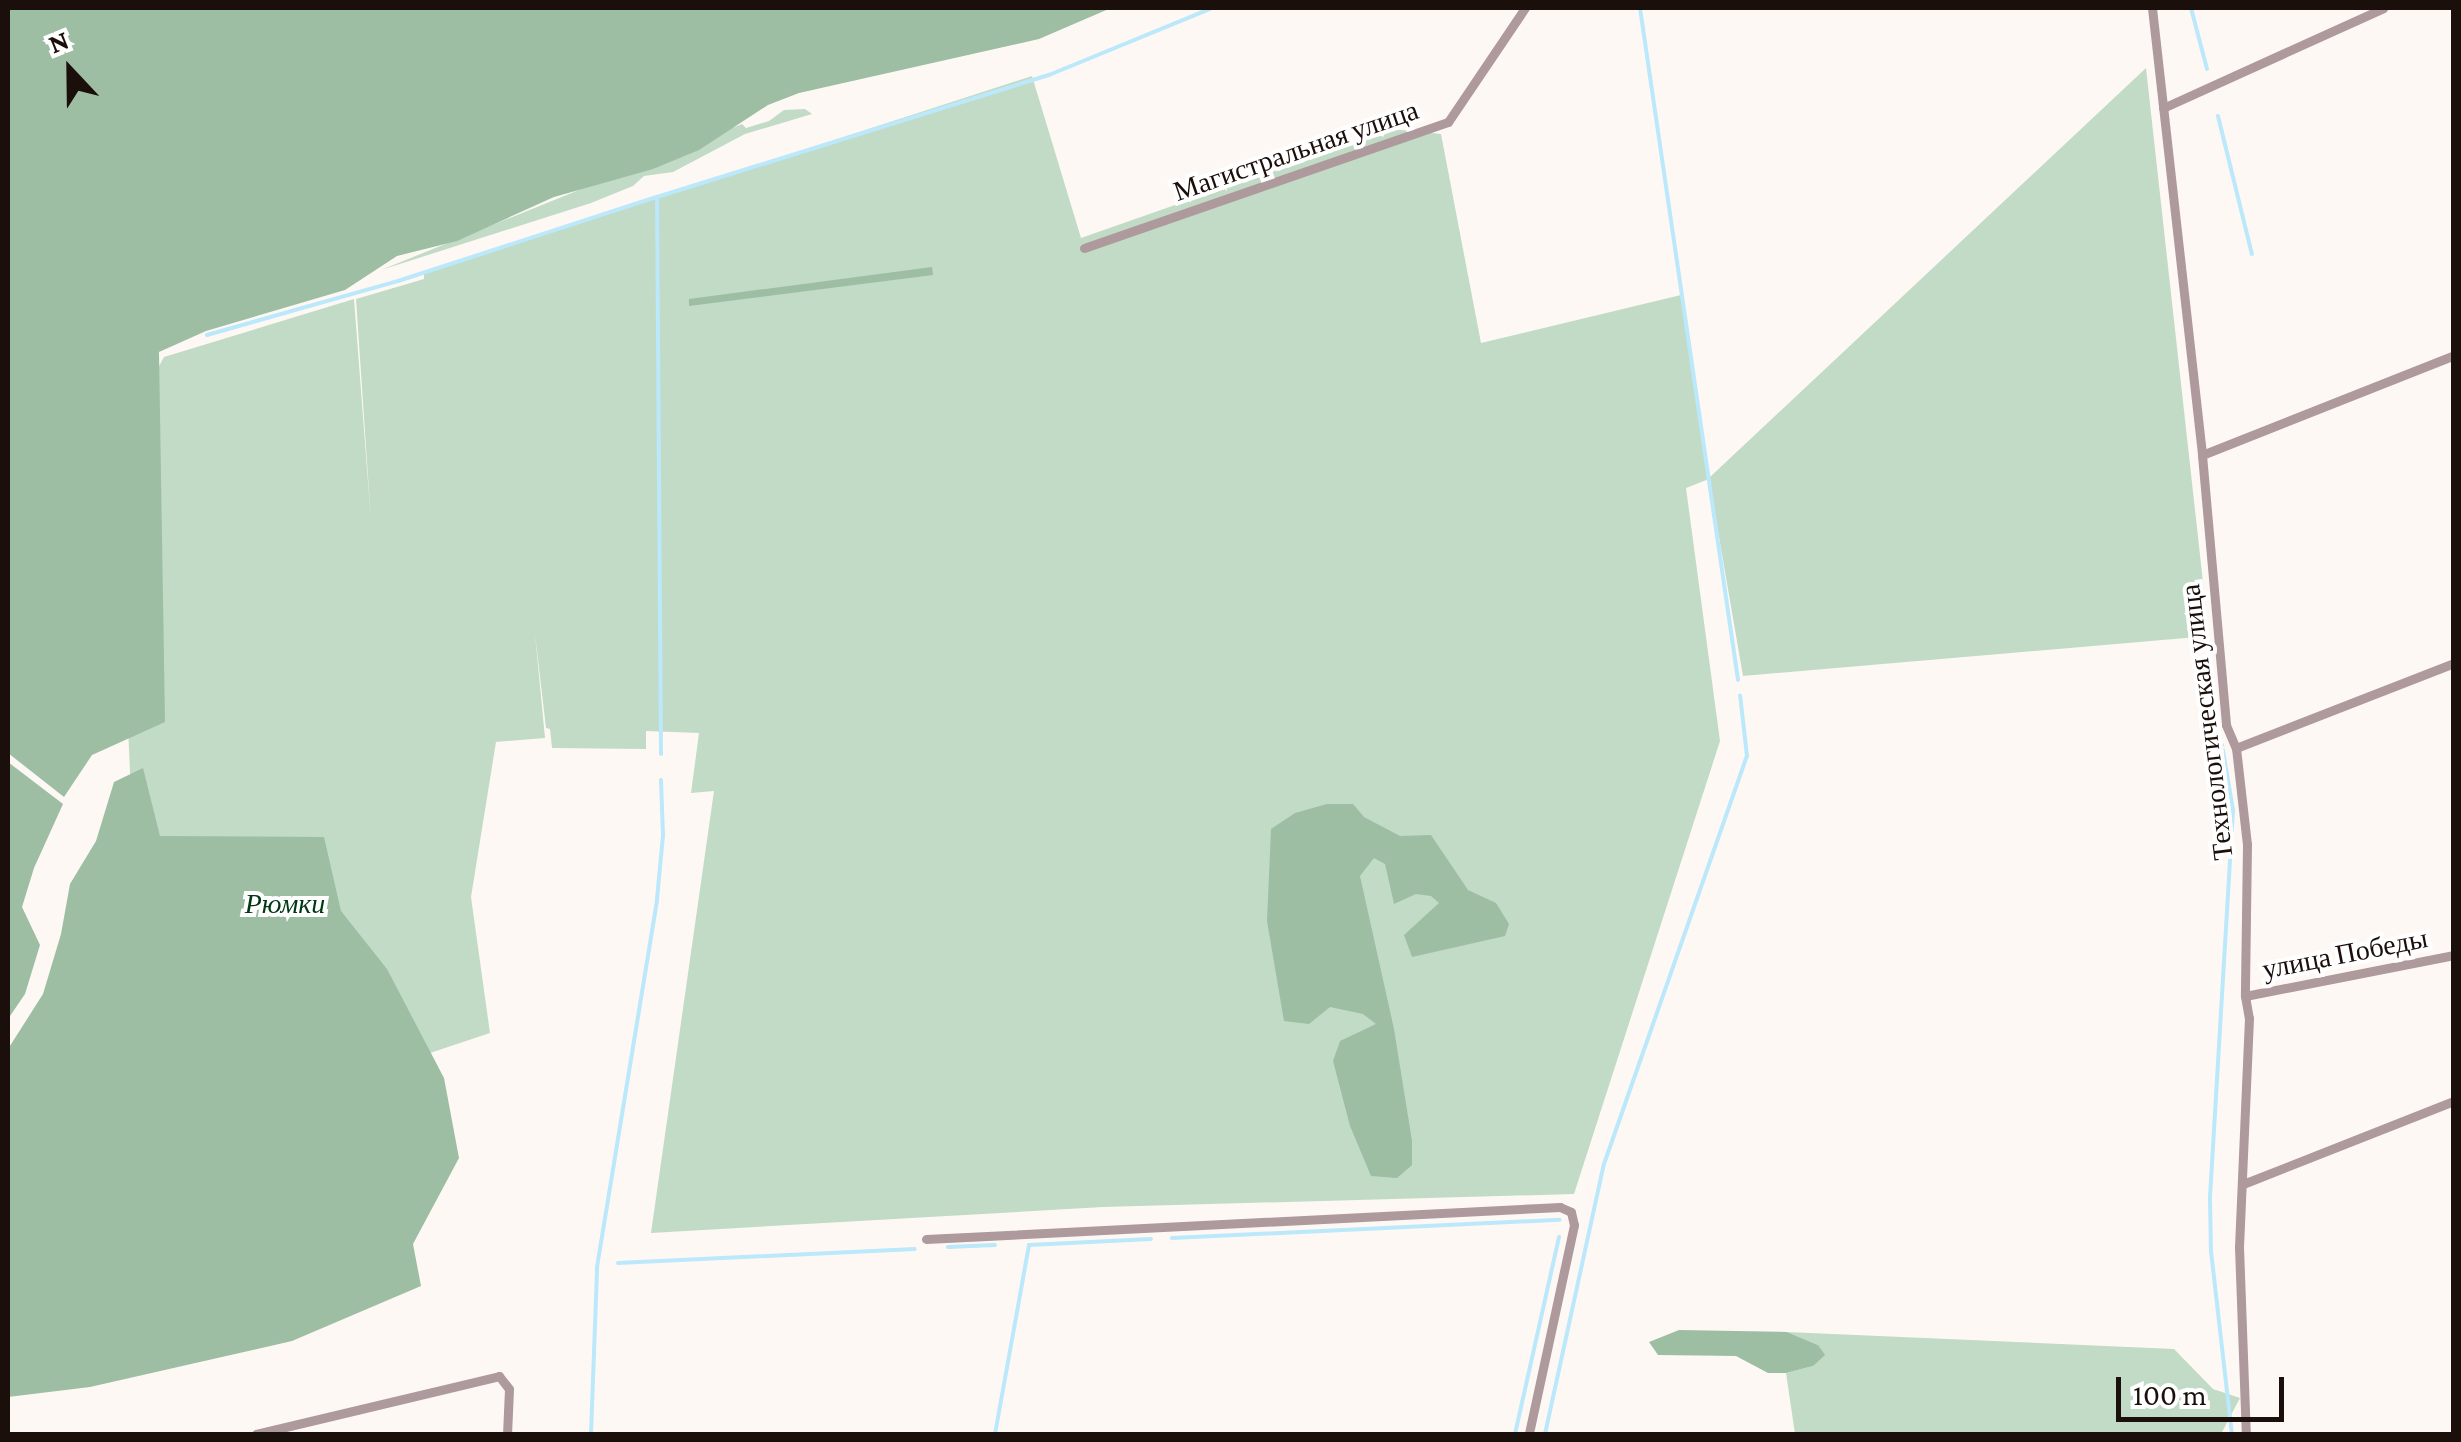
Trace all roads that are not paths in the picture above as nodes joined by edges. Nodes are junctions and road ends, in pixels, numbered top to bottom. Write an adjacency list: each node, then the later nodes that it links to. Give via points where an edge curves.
1 (1525, 8): 5 (street, Магистральная улица, via 1448,122)
2 (2152, 8): 4 (street, Технологическая улица)
3 (2383, 8): 4 (street)
4 (2164, 108): 7 (street, Технологическая улица)
5 (1084, 248)
6 (2454, 355): 7 (street)
7 (2202, 454): 9 (street, Технологическая улица, via 2226,726)
8 (2454, 663): 9 (street)
9 (2236, 748): 11 (street, Технологическая улица, via 2247,844)
10 (2454, 955): 11 (street, улица Победы)
11 (2245, 996): 13 (street, Технологическая улица)
12 (2454, 1101): 13 (street)
13 (2243, 1184): 18 (street, Технологическая улица)
14 (926, 1239): 17 (street, via 1560,1207 1574,1225)
15 (256, 1434): 16 (street, via 499,1376 509,1389)
16 (507, 1434)
17 (1529, 1434)
18 (2246, 1434)

